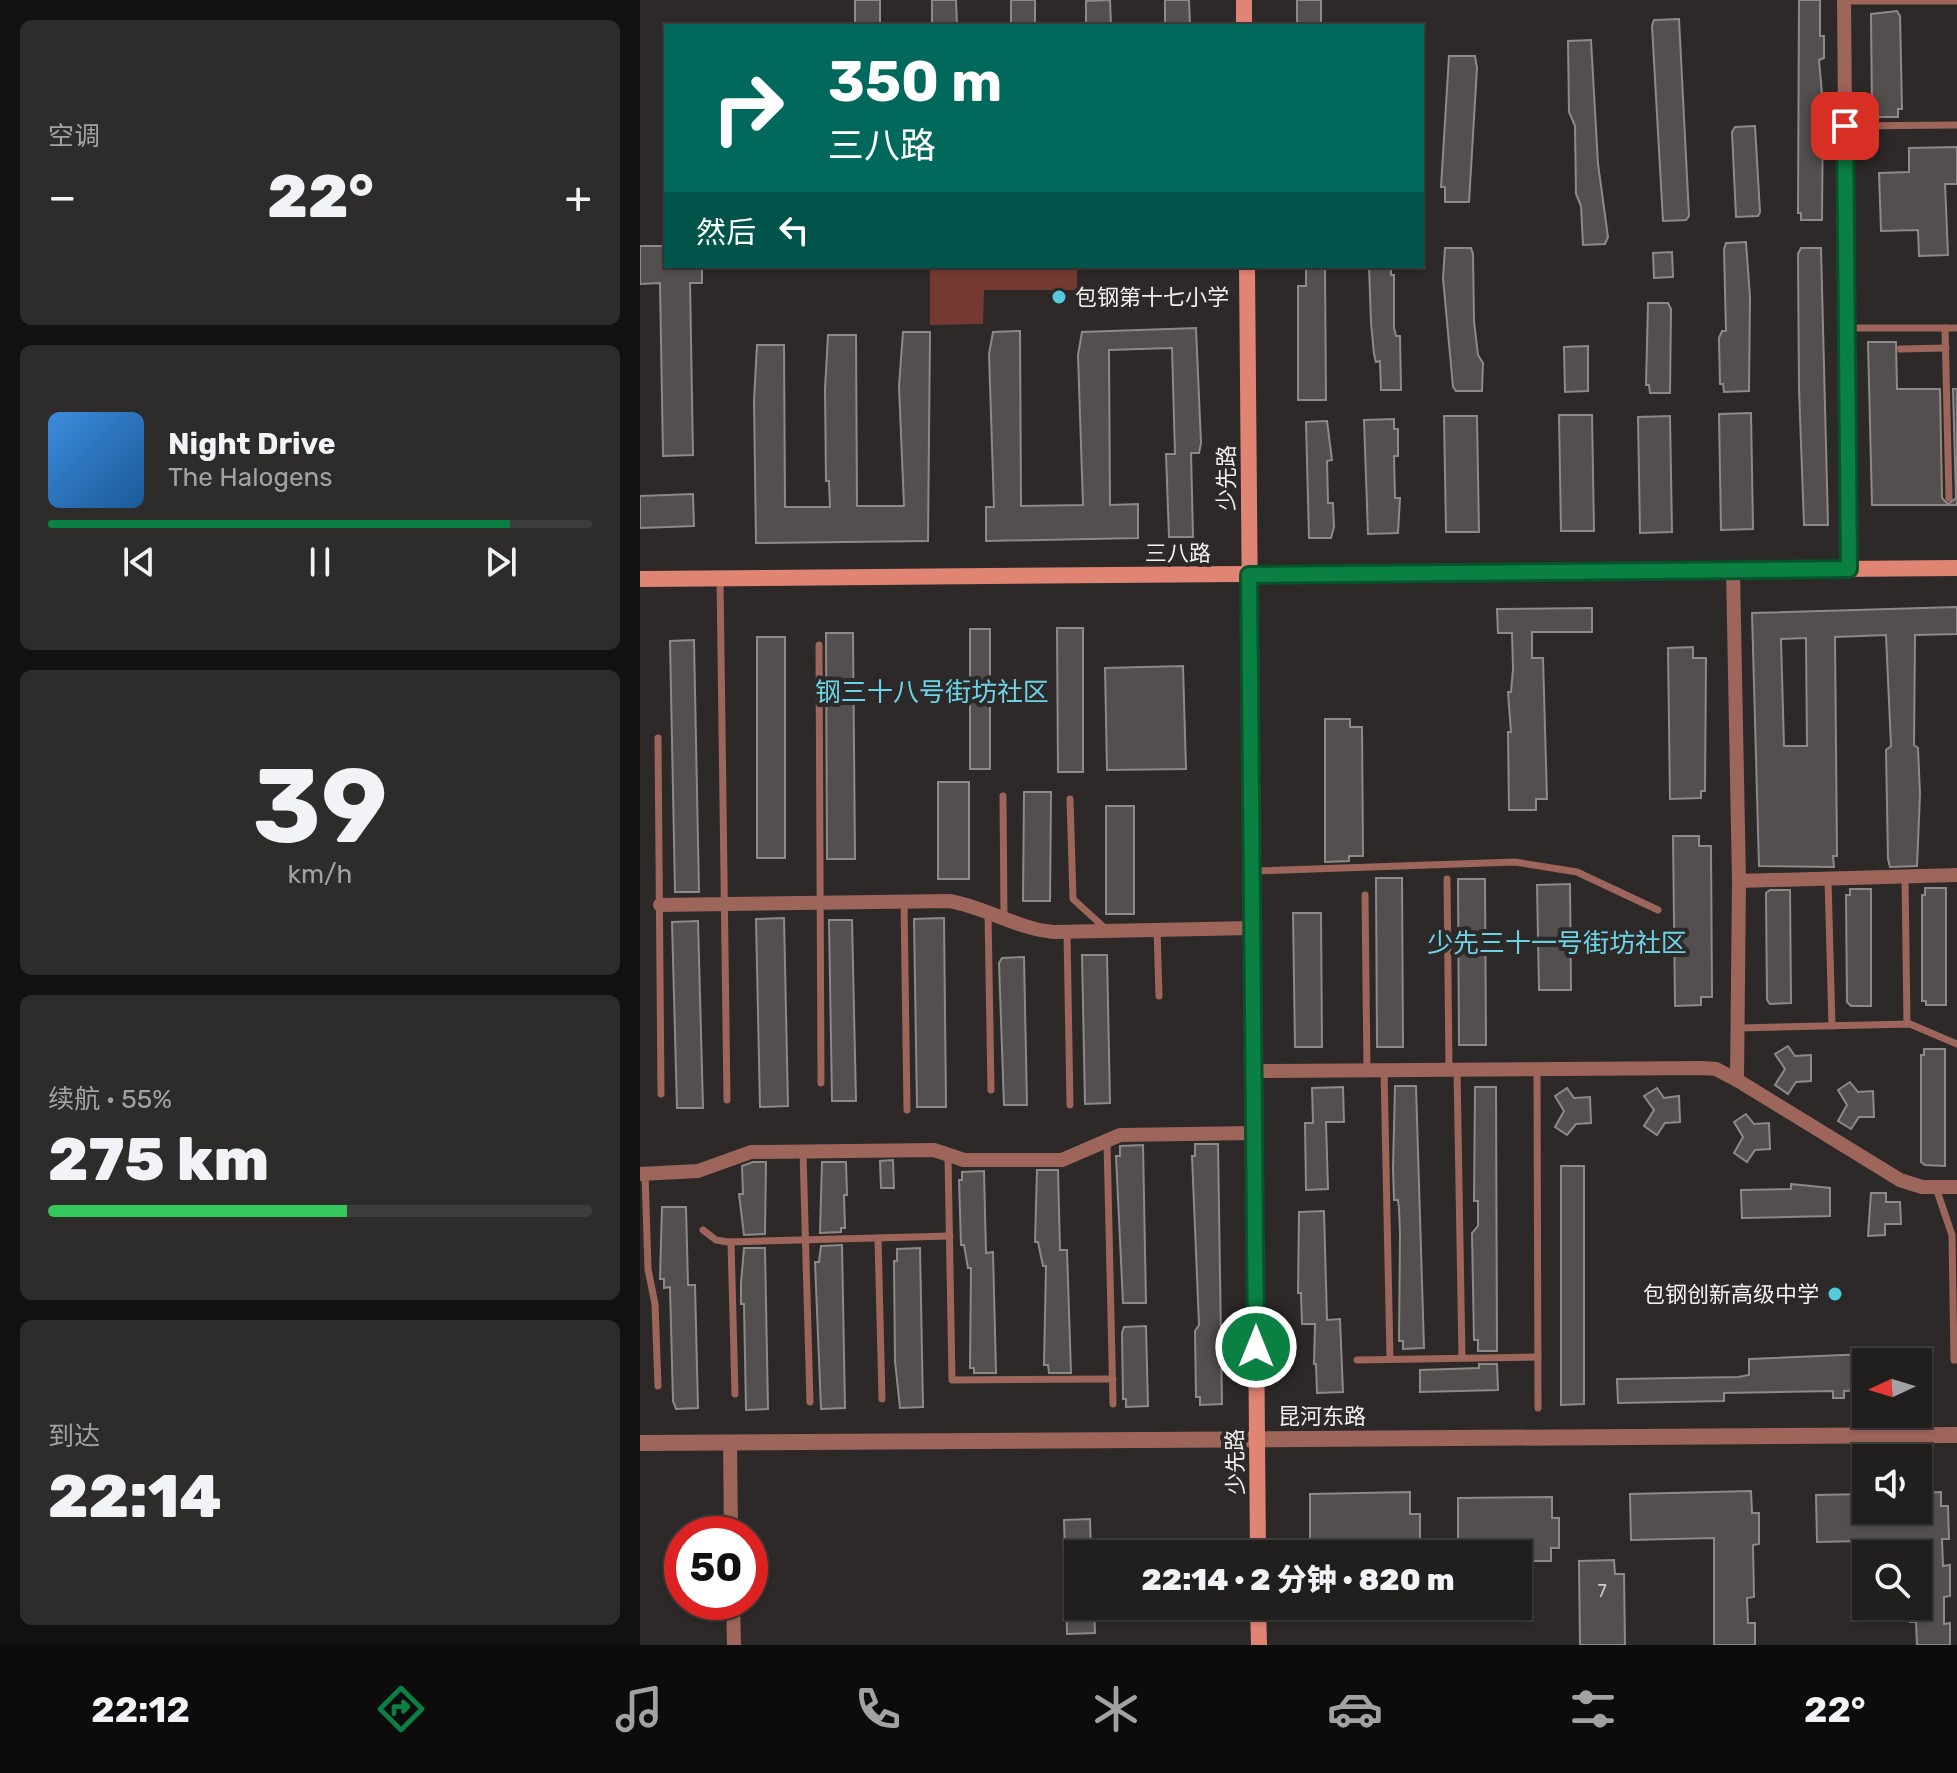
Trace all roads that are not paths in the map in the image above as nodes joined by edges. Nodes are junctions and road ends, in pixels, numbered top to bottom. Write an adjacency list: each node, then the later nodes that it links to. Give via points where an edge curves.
1 (1244, 0): 4 (main road)
2 (1844, 0): 3 (lane); 6 (street)
3 (1957, 1)
4 (1244, 24)
5 (1957, 125): 6 (lane)
6 (1845, 126): 8 (street)
7 (1247, 268): 17 (main road, 少先路)
8 (1847, 328): 9 (lane); 15 (street)
9 (1945, 328): 10 (lane); 11 (lane)
10 (1957, 328)
11 (1946, 348): 12 (lane); 13 (lane)
12 (1900, 349)
13 (1949, 498)
14 (1957, 568): 15 (main road, 三八路)
15 (1849, 569): 16 (main road, 三八路)
16 (1733, 570): 17 (main road, 三八路); 29 (street)
17 (1249, 575): 18 (main road, 三八路); 24 (main road, 少先路)
18 (720, 578): 19 (main road, 三八路); 33 (lane)
19 (640, 579)
20 (819, 645): 32 (lane)
21 (658, 738): 34 (lane)
22 (1003, 796): 37 (lane)
23 (1070, 799): 40 (lane, via 1073,899)
24 (1252, 871): 35 (lane, via 1515,862 1577,872); 38 (main road, 少先路)
25 (1957, 875): 26 (street)
26 (1905, 877): 28 (street); 43 (lane)
27 (1447, 879): 48 (lane)
28 (1828, 879): 29 (street); 44 (lane)
29 (1739, 881): 45 (street)
30 (1365, 895): 49 (lane)
31 (904, 901): 32 (street); 36 (street, via 949,901); 58 (lane)
32 (819, 902): 33 (street); 53 (lane)
33 (725, 904): 34 (street); 56 (lane)
34 (660, 905): 55 (lane)
35 (1658, 910)
36 (988, 911): 37 (street); 54 (lane)
37 (1004, 918): 41 (street, via 1041,931)
38 (1252, 928): 39 (street); 51 (main road, 少先路)
39 (1157, 930): 40 (street); 42 (lane)
40 (1108, 931): 41 (street)
41 (1067, 932): 57 (lane)
42 (1159, 996)
43 (1907, 1024): 44 (lane); 46 (lane)
44 (1832, 1026): 45 (lane)
45 (1739, 1028): 52 (street)
46 (1957, 1044)
47 (1537, 1068): 48 (street); 52 (street, via 1703,1068); 71 (lane)
48 (1453, 1069): 50 (street); 72 (lane)
49 (1367, 1070): 50 (street); 51 (street)
50 (1384, 1070): 73 (lane)
51 (1254, 1071): 59 (main road, 少先路)
52 (1737, 1080): 64 (street, via 1900,1180)
53 (821, 1083)
54 (991, 1090)
55 (661, 1094)
56 (727, 1100)
57 (1070, 1105)
58 (907, 1110)
59 (1254, 1133): 60 (street, via 1126,1134); 84 (main road, 少先路)
60 (1107, 1140): 62 (street, via 1066,1160); 76 (lane)
61 (803, 1151): 62 (street, via 934,1150); 63 (street, via 746,1153 698,1171); 69 (lane)
62 (948, 1156): 67 (lane)
63 (643, 1174): 77 (lane)
64 (1936, 1187): 65 (street); 75 (lane, via 1952,1235)
65 (1957, 1187)
66 (703, 1230): 70 (lane, via 716,1240)
67 (950, 1236): 68 (lane); 76 (lane, via 952,1380)
68 (878, 1238): 69 (lane); 79 (lane)
69 (805, 1240): 70 (lane); 80 (lane)
70 (731, 1242): 78 (lane)
71 (1538, 1357): 72 (lane); 82 (lane)
72 (1462, 1358): 73 (lane)
73 (1390, 1359): 74 (lane)
74 (1357, 1360)
75 (1957, 1360)
76 (1113, 1379): 81 (lane)
77 (658, 1386)
78 (735, 1394)
79 (882, 1399)
80 (810, 1402)
81 (1113, 1404)
82 (1538, 1408)
83 (1957, 1435): 84 (street, 昆河东路)
84 (1257, 1439): 86 (street, 昆河东路); 88 (main road, 少先路)
85 (640, 1443): 86 (street, 昆河东路)
86 (730, 1443): 87 (street)
87 (731, 1516)
88 (1258, 1540)
89 (733, 1620): 91 (street)
90 (1258, 1620): 92 (main road)
91 (734, 1645)
92 (1259, 1645)

